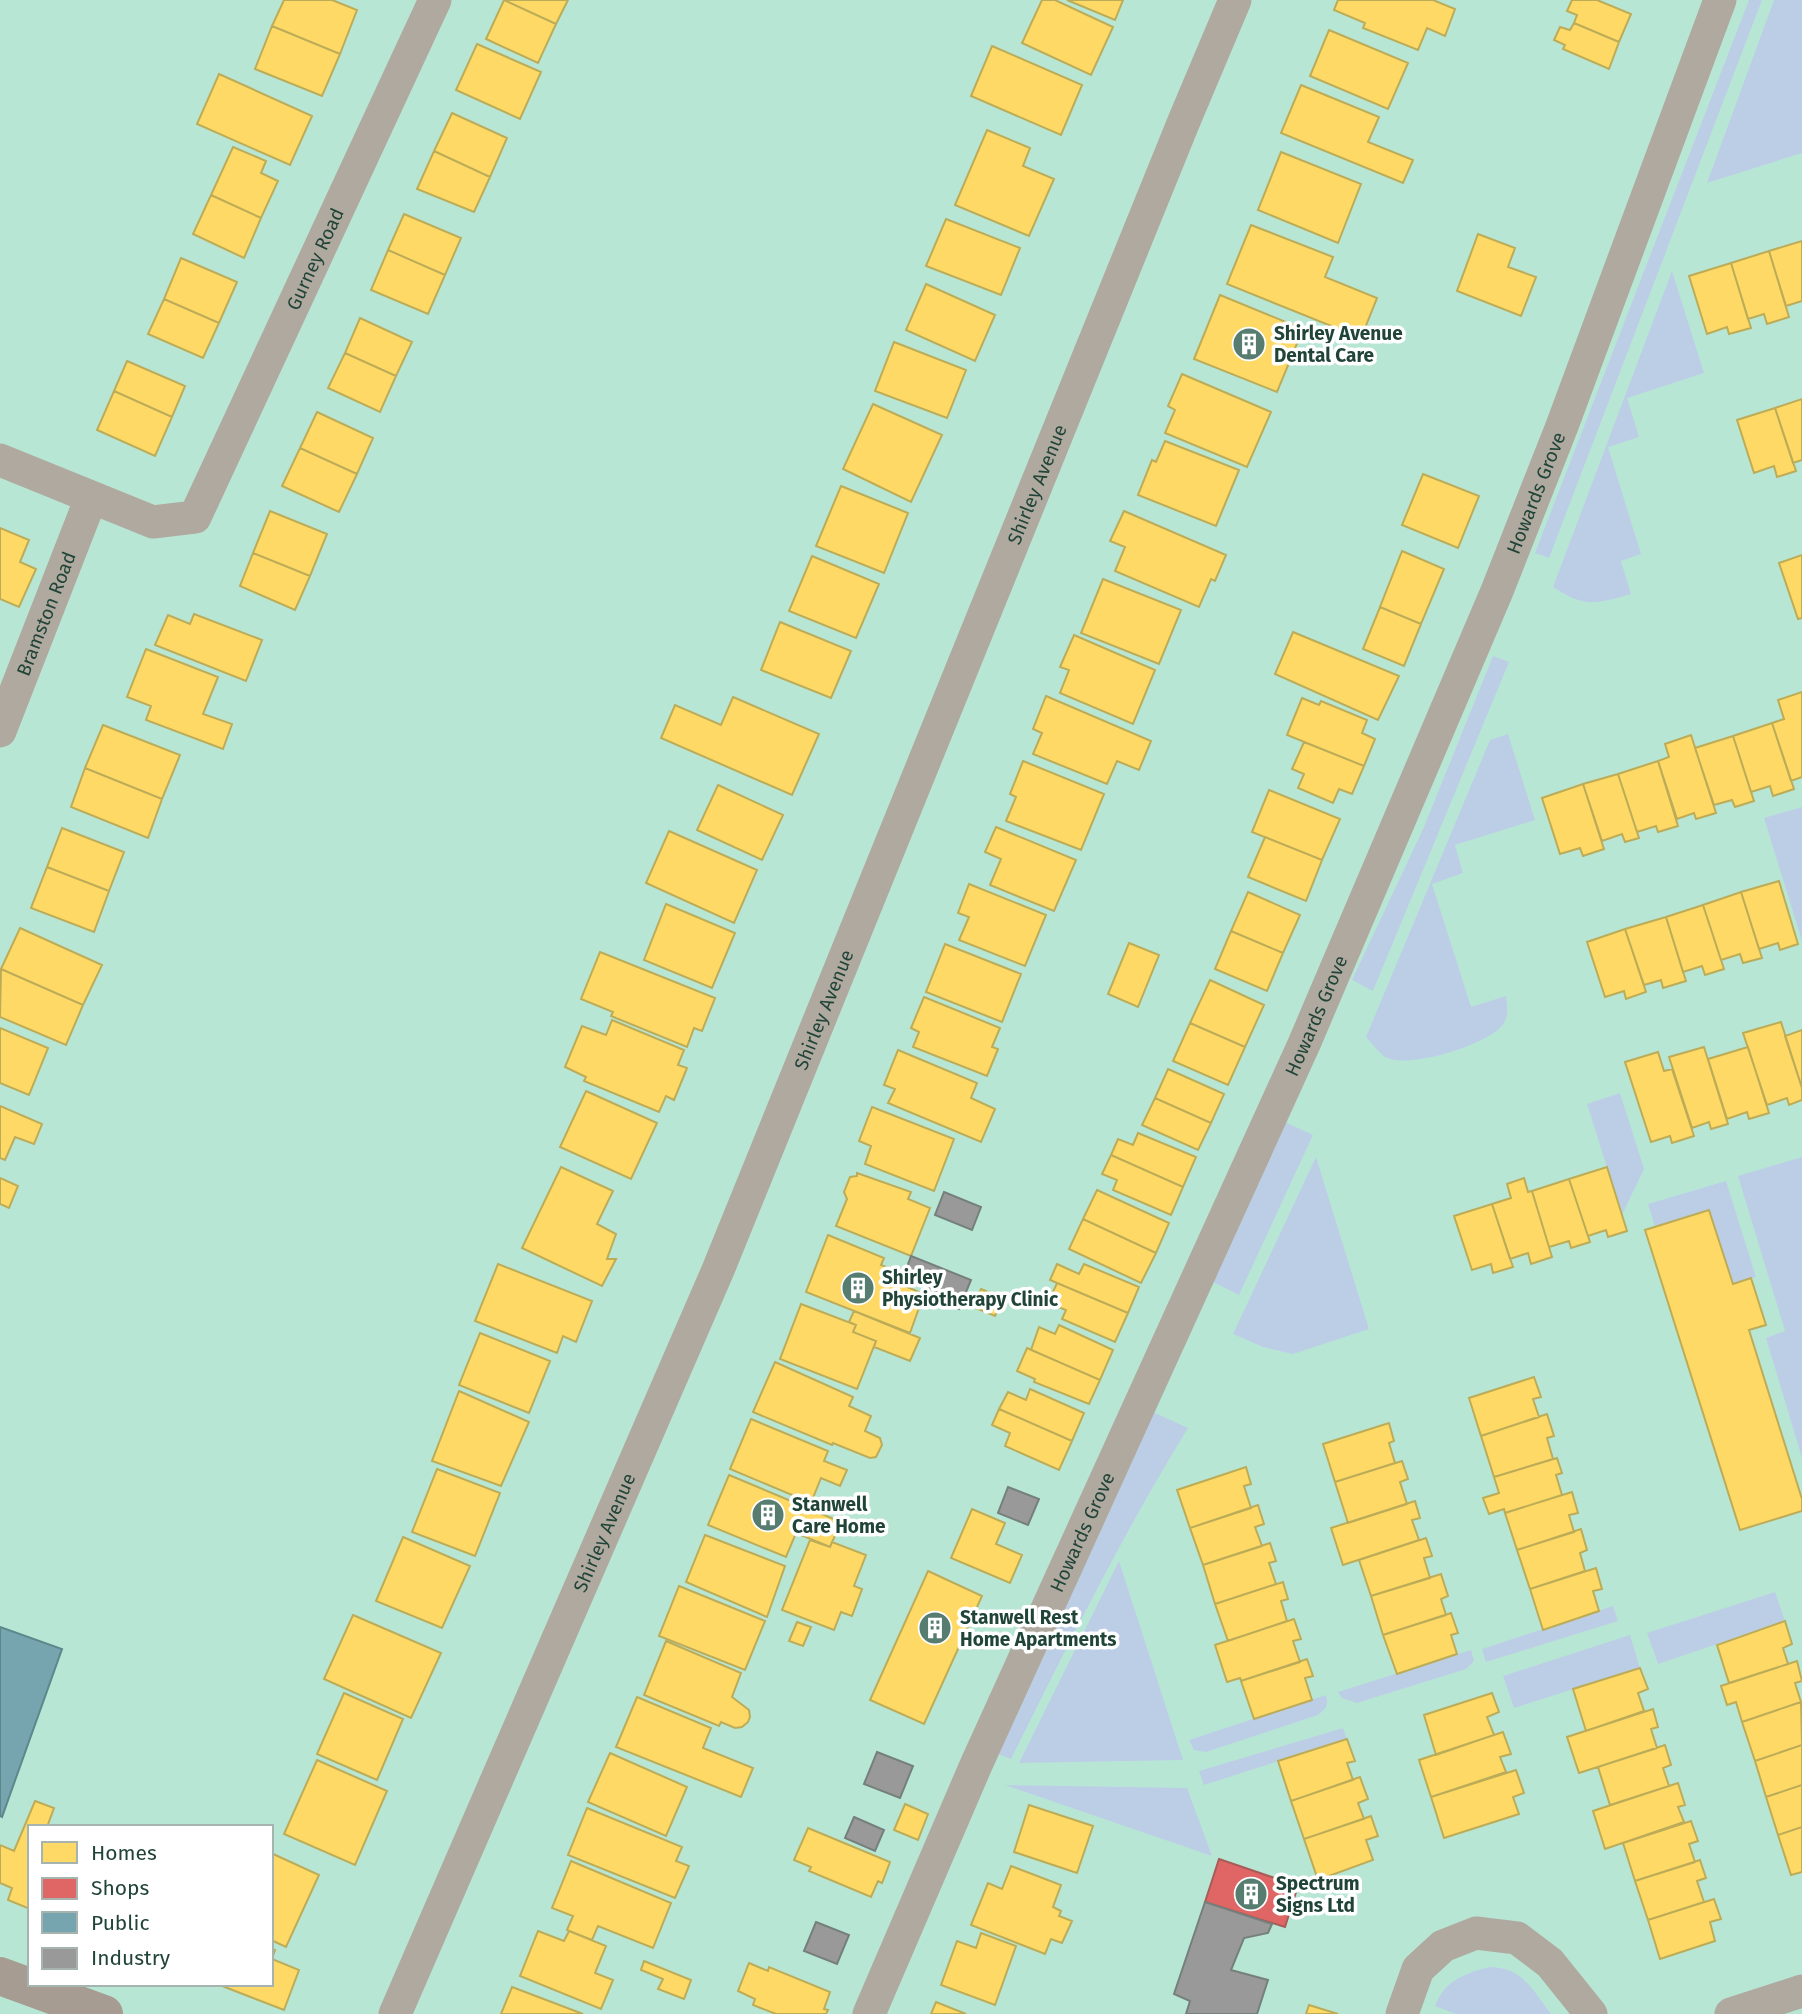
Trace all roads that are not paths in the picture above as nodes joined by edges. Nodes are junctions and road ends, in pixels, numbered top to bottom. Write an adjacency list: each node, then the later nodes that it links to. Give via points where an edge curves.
1 (435, 0): 5 (street, Gurney Road, via 195,517 153,522)
2 (1235, 0): 10 (street, Shirley Avenue, via 718,1270)
3 (1720, 0): 11 (street, Howards Grove, via 1497,591 1304,1044 993,1727)
4 (0, 460): 5 (street)
5 (91, 498): 6 (street, Bramston Road)
6 (0, 731)
7 (0, 1976): 9 (street)
8 (1802, 1991): 14 (street)
9 (104, 2014)
10 (395, 2014)
11 (869, 2014)
12 (1402, 2014): 13 (street, via 1418,1969 1443,1946 1476,1933 1517,1938 1550,1963)
13 (1591, 2014)
14 (1731, 2014)

